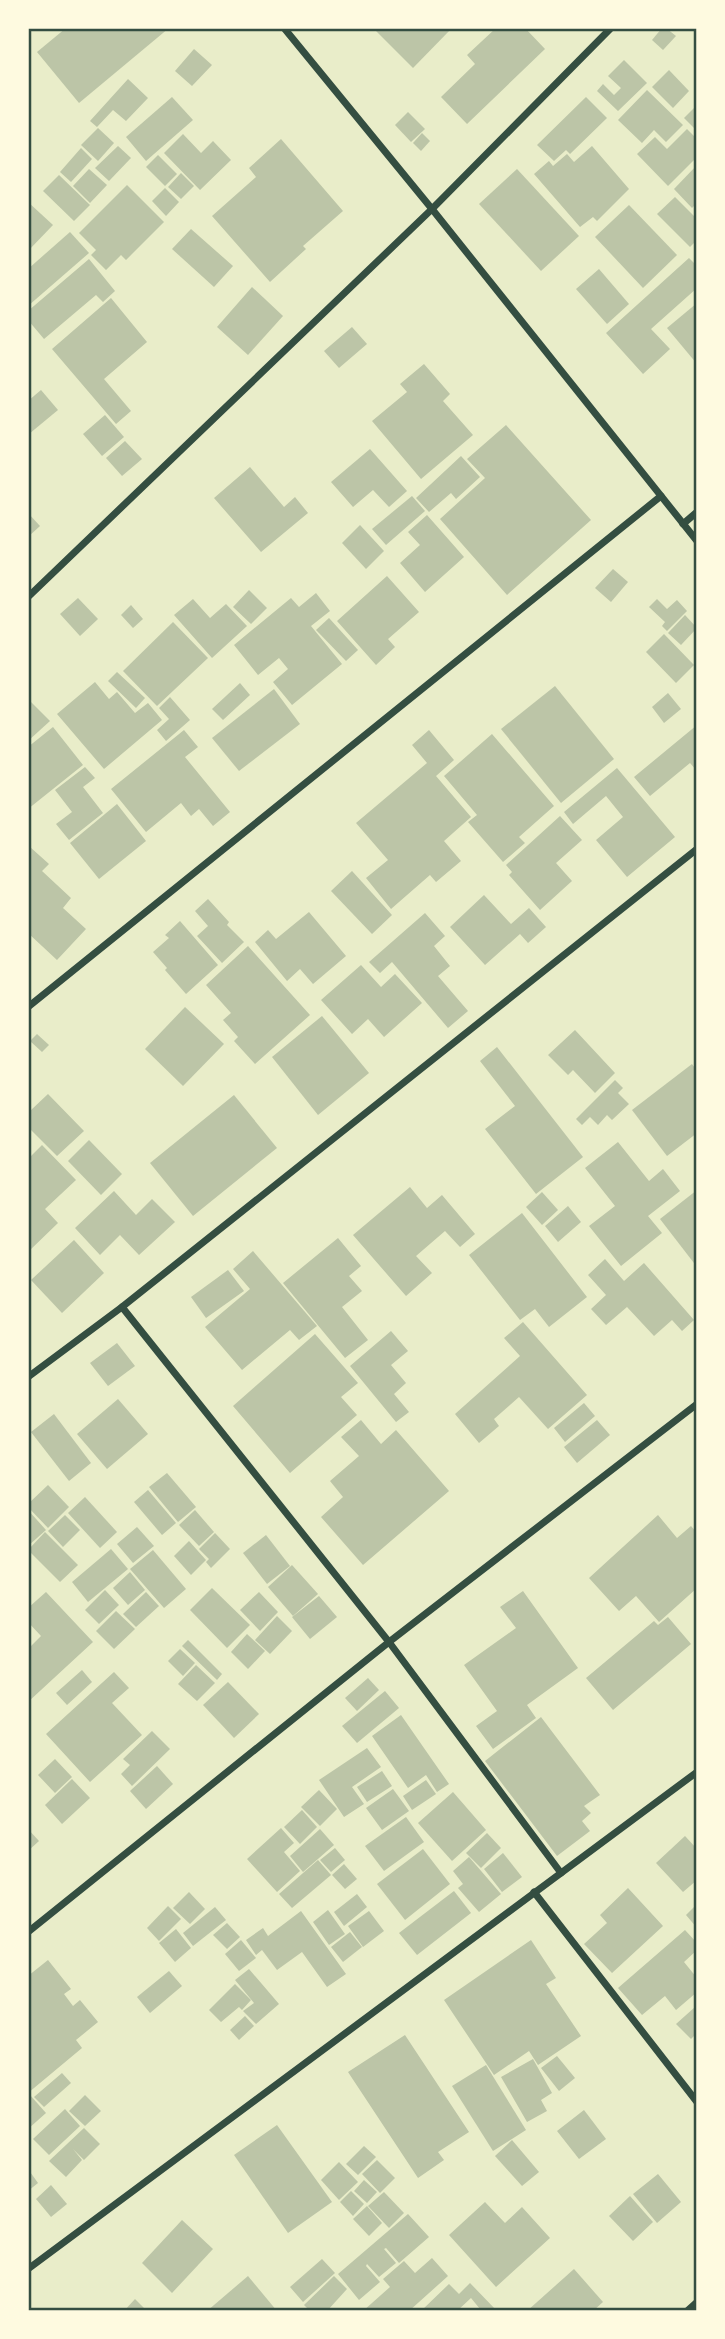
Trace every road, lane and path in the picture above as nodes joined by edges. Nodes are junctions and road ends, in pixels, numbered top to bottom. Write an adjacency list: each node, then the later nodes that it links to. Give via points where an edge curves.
1 (284, 28): 3 (street)
2 (611, 28): 3 (street)
3 (432, 209): 4 (street); 8 (street)
4 (661, 496): 6 (street); 10 (street)
5 (697, 512): 6 (street)
6 (683, 524): 7 (street)
7 (697, 541)
8 (28, 597)
9 (697, 849): 11 (street)
10 (28, 1007)
11 (122, 1307): 12 (street); 14 (street)
12 (28, 1377)
13 (697, 1404): 14 (street)
14 (389, 1642): 16 (street); 18 (street)
15 (697, 1772): 16 (street)
16 (561, 1872): 17 (street)
17 (534, 1892): 19 (street); 20 (street)
18 (28, 1932)
19 (697, 2102)
20 (28, 2269)
21 (697, 2302): 22 (street)
22 (687, 2311)

